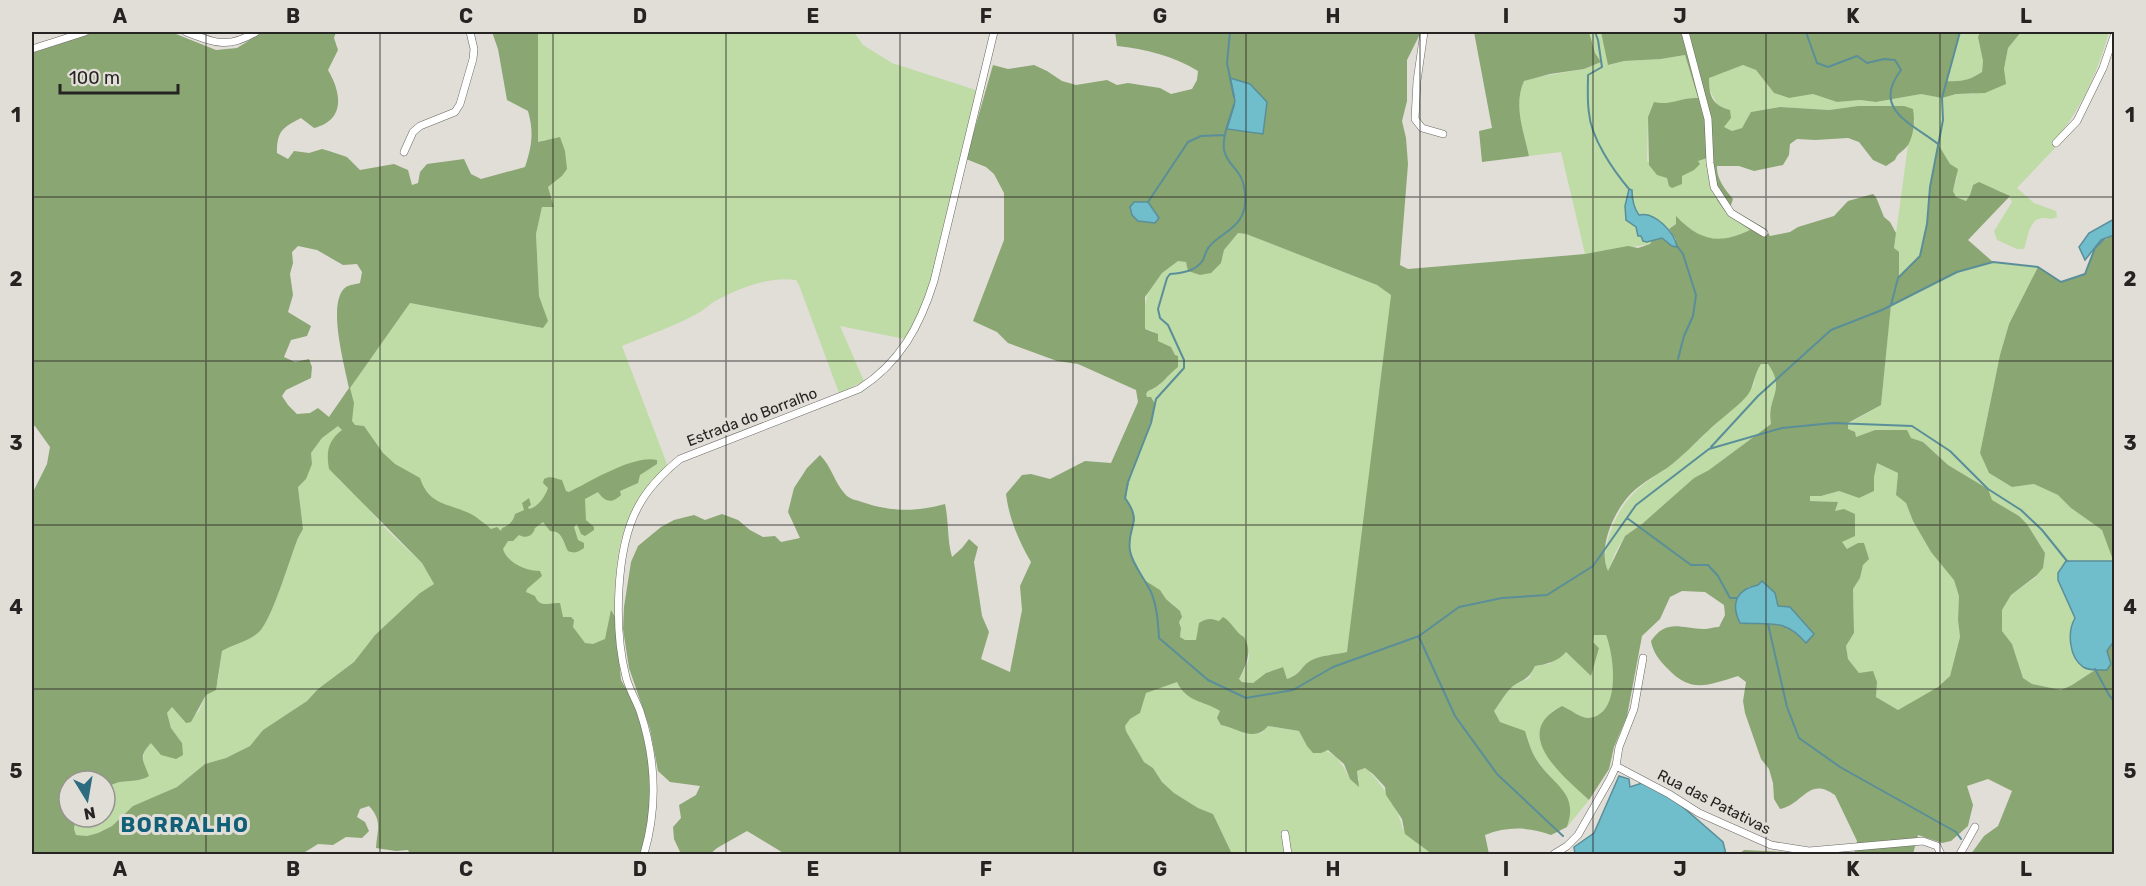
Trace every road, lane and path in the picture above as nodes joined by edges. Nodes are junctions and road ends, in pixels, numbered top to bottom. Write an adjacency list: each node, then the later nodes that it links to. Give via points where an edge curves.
1 (85, 32): 9 (street)
2 (186, 32): 3 (street, via 221,44)
3 (256, 32)
4 (470, 32): 12 (street, via 473,59 460,104 455,112 420,126)
5 (994, 32): 18 (street, Estrada do Borralho, via 934,281 915,331 876,379 860,389 680,459 666,470 638,507 627,534 618,596 627,678 650,744 654,775 651,824)
6 (1424, 32): 10 (street, via 1415,119 1422,128)
7 (1684, 32): 13 (street, via 1708,119 1714,187 1731,213)
8 (2115, 36): 11 (street, via 2077,121)
9 (32, 50)
10 (1443, 134)
11 (2056, 143)
12 (404, 152)
13 (1764, 233)
14 (1643, 658): 15 (street, via 1634,709)
15 (1616, 766): 20 (street, via 1578,835); 21 (street, Rua das Patativas, via 1705,816 1771,845 1809,851 1923,840 1936,846)
16 (1975, 827): 22 (street)
17 (1285, 834): 19 (street)
18 (644, 855)
19 (1288, 855)
20 (1554, 855)
21 (1941, 855)
22 (1960, 855)

